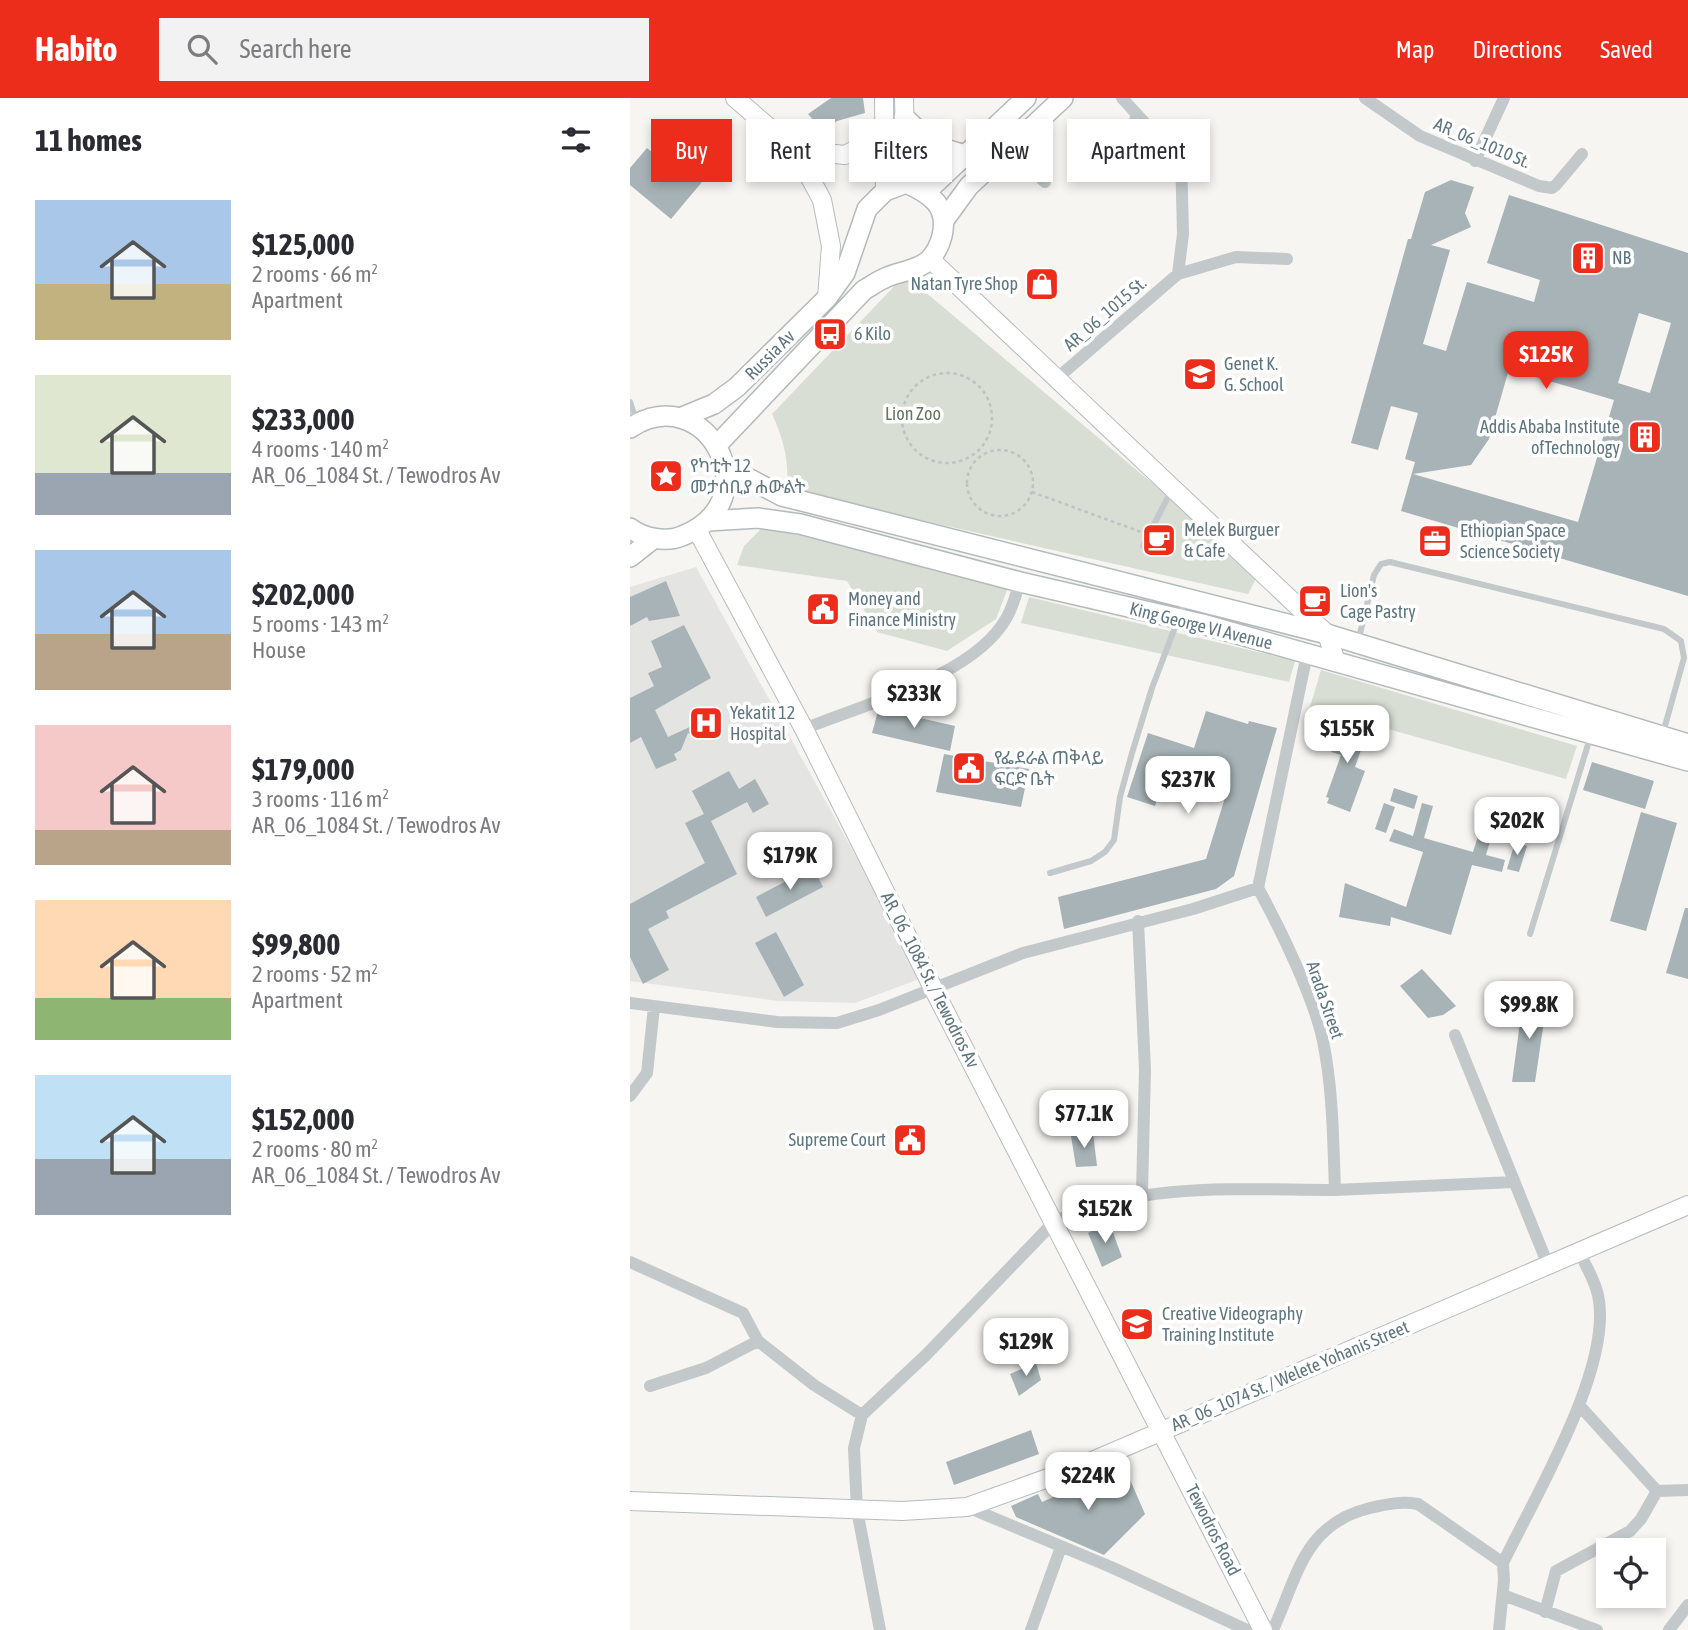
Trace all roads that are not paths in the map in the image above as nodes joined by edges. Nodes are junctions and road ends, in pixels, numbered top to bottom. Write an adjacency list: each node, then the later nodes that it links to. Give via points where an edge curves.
1 (735, 98): 10 (main road)
2 (884, 98): 11 (main road)
3 (1026, 98): 12 (main road)
4 (1063, 98): 13 (main road)
5 (1122, 98): 9 (street)
6 (1365, 98): 18 (street, AR_06_1010 St., via 1420,136)
7 (1504, 98): 18 (street)
8 (904, 108): 15 (main road, via 925,139); 22 (main road)
9 (1137, 114): 14 (street); 28 (street, via 1181,155 1183,234)
10 (759, 119)
11 (884, 119)
12 (1005, 119)
13 (1041, 119)
14 (1136, 119)
15 (966, 155)
16 (1583, 155): 18 (street, AR_06_1010 St., via 1552,188)
17 (966, 157): 24 (main road)
18 (1475, 161)
19 (812, 182): 29 (main road, via 828,220)
20 (885, 182): 23 (main road)
21 (973, 182): 25 (main road)
22 (906, 183): 23 (main road); 24 (main road)
23 (885, 191): 29 (main road, Russia Av, via 867,209 845,273)
24 (926, 192): 25 (main road)
25 (945, 219): 26 (main road, via 940,243)
26 (930, 259): 30 (main road); 34 (main road, Russia Av, via 864,290)
27 (1287, 259): 28 (street, AR_06_1015 St., via 1236,257)
28 (1178, 274): 30 (street, AR_06_1015 St.)
29 (827, 298): 32 (main road, Russia Av, via 737,387 714,404)
30 (1055, 380): 47 (main road)
31 (630, 402): 33 (lane)
32 (680, 418): 33 (main road, Russia Av, via 651,418); 34 (main road, via 701,428)
33 (633, 426)
34 (716, 445): 35 (main road)
35 (725, 467): 37 (main road, via 720,505); 42 (main road, King George VI Avenue, via 782,496)
36 (1168, 497): 40 (lane)
37 (703, 526): 39 (main road, King George VI Avenue, via 676,538); 43 (main road, King George VI Avenue, via 758,518 780,520); 52 (main road, AR_06_1084 St. / Tewodros Av)
38 (630, 528): 39 (main road)
39 (653, 538): 41 (main road)
40 (1143, 546)
41 (630, 557)
42 (1077, 573): 44 (main road); 45 (main road, King George VI Avenue)
43 (1020, 582): 44 (main road, King George VI Avenue); 52 (street, via 1007,618 955,666 936,678)
44 (1076, 595): 46 (main road, King George VI Avenue)
45 (1186, 599): 46 (lane); 47 (main road, King George VI Avenue)
46 (1180, 619): 49 (main road, King George VI Avenue); 56 (lane, via 1132,753 1114,840 1091,861)
47 (1327, 634): 48 (main road, King George VI Avenue); 50 (main road)
48 (1357, 644): 51 (main road, King George VI Avenue); 53 (lane, via 1374,575 1381,564 1390,562 1664,629 1681,640 1684,658)
49 (1307, 654): 50 (main road, King George VI Avenue); 57 (street)
50 (1336, 662): 51 (main road, King George VI Avenue)
51 (1594, 724): 53 (main road, King George VI Avenue); 59 (lane)
52 (804, 729): 60 (main road, AR_06_1084 St. / Tewodros Av)
53 (1660, 744): 54 (main road, King George VI Avenue); 55 (main road, King George VI Avenue)
54 (1688, 744)
55 (1688, 761)
56 (1050, 873)
57 (1258, 888): 58 (street); 66 (street, Arada Street, via 1280,930 1322,1037 1333,1107)
58 (1138, 921): 60 (street, via 1023,953); 67 (street, via 1144,1069)
59 (1530, 934)
60 (933, 988): 62 (street, via 836,1023 777,1022); 69 (main road, AR_06_1084 St. / Tewodros Av)
61 (630, 1003): 62 (street)
62 (654, 1007): 64 (street, via 647,1073)
63 (1455, 1035): 65 (street)
64 (630, 1096)
65 (1514, 1182): 66 (street); 72 (street)
66 (1335, 1190): 67 (street)
67 (1142, 1193): 69 (street)
68 (1688, 1205): 70 (main road, AR_06_1074 St. / Welete Yohanis Street)
69 (1054, 1222): 76 (street); 77 (main road, AR_06_1084 St. / Tewodros Av)
70 (1579, 1251): 72 (main road, AR_06_1074 St. / Welete Yohanis Street); 75 (street, via 1598,1296 1599,1318)
71 (630, 1262): 73 (street, via 743,1313)
72 (1548, 1265): 77 (main road, AR_06_1074 St. / Welete Yohanis Street)
73 (758, 1341): 74 (street, via 706,1368); 76 (street)
74 (650, 1386)
75 (1579, 1405): 79 (street); 84 (street)
76 (862, 1415): 82 (street, via 854,1448)
77 (1162, 1431): 81 (main road, AR_06_1074 St. / Welete Yohanis Street); 91 (main road, Tewodros Road)
78 (1688, 1490): 79 (street)
79 (1657, 1491): 87 (street, via 1630,1531 1556,1571)
80 (630, 1501): 82 (main road, AR_06_1074 St. / Welete Yohanis Street)
81 (967, 1507): 82 (main road, AR_06_1074 St. / Welete Yohanis Street); 83 (street)
82 (857, 1510): 88 (street)
83 (1061, 1547): 89 (street); 90 (street)
84 (1503, 1563): 85 (street); 92 (street, via 1418,1504 1355,1511 1335,1520 1315,1539)
85 (1503, 1595): 87 (street); 93 (street)
86 (1688, 1605): 95 (street)
87 (1545, 1612): 94 (street)
88 (880, 1630)
89 (1031, 1630)
90 (1247, 1630)
91 (1263, 1630)
92 (1273, 1630)
93 (1499, 1630)
94 (1597, 1630)
95 (1669, 1630)

